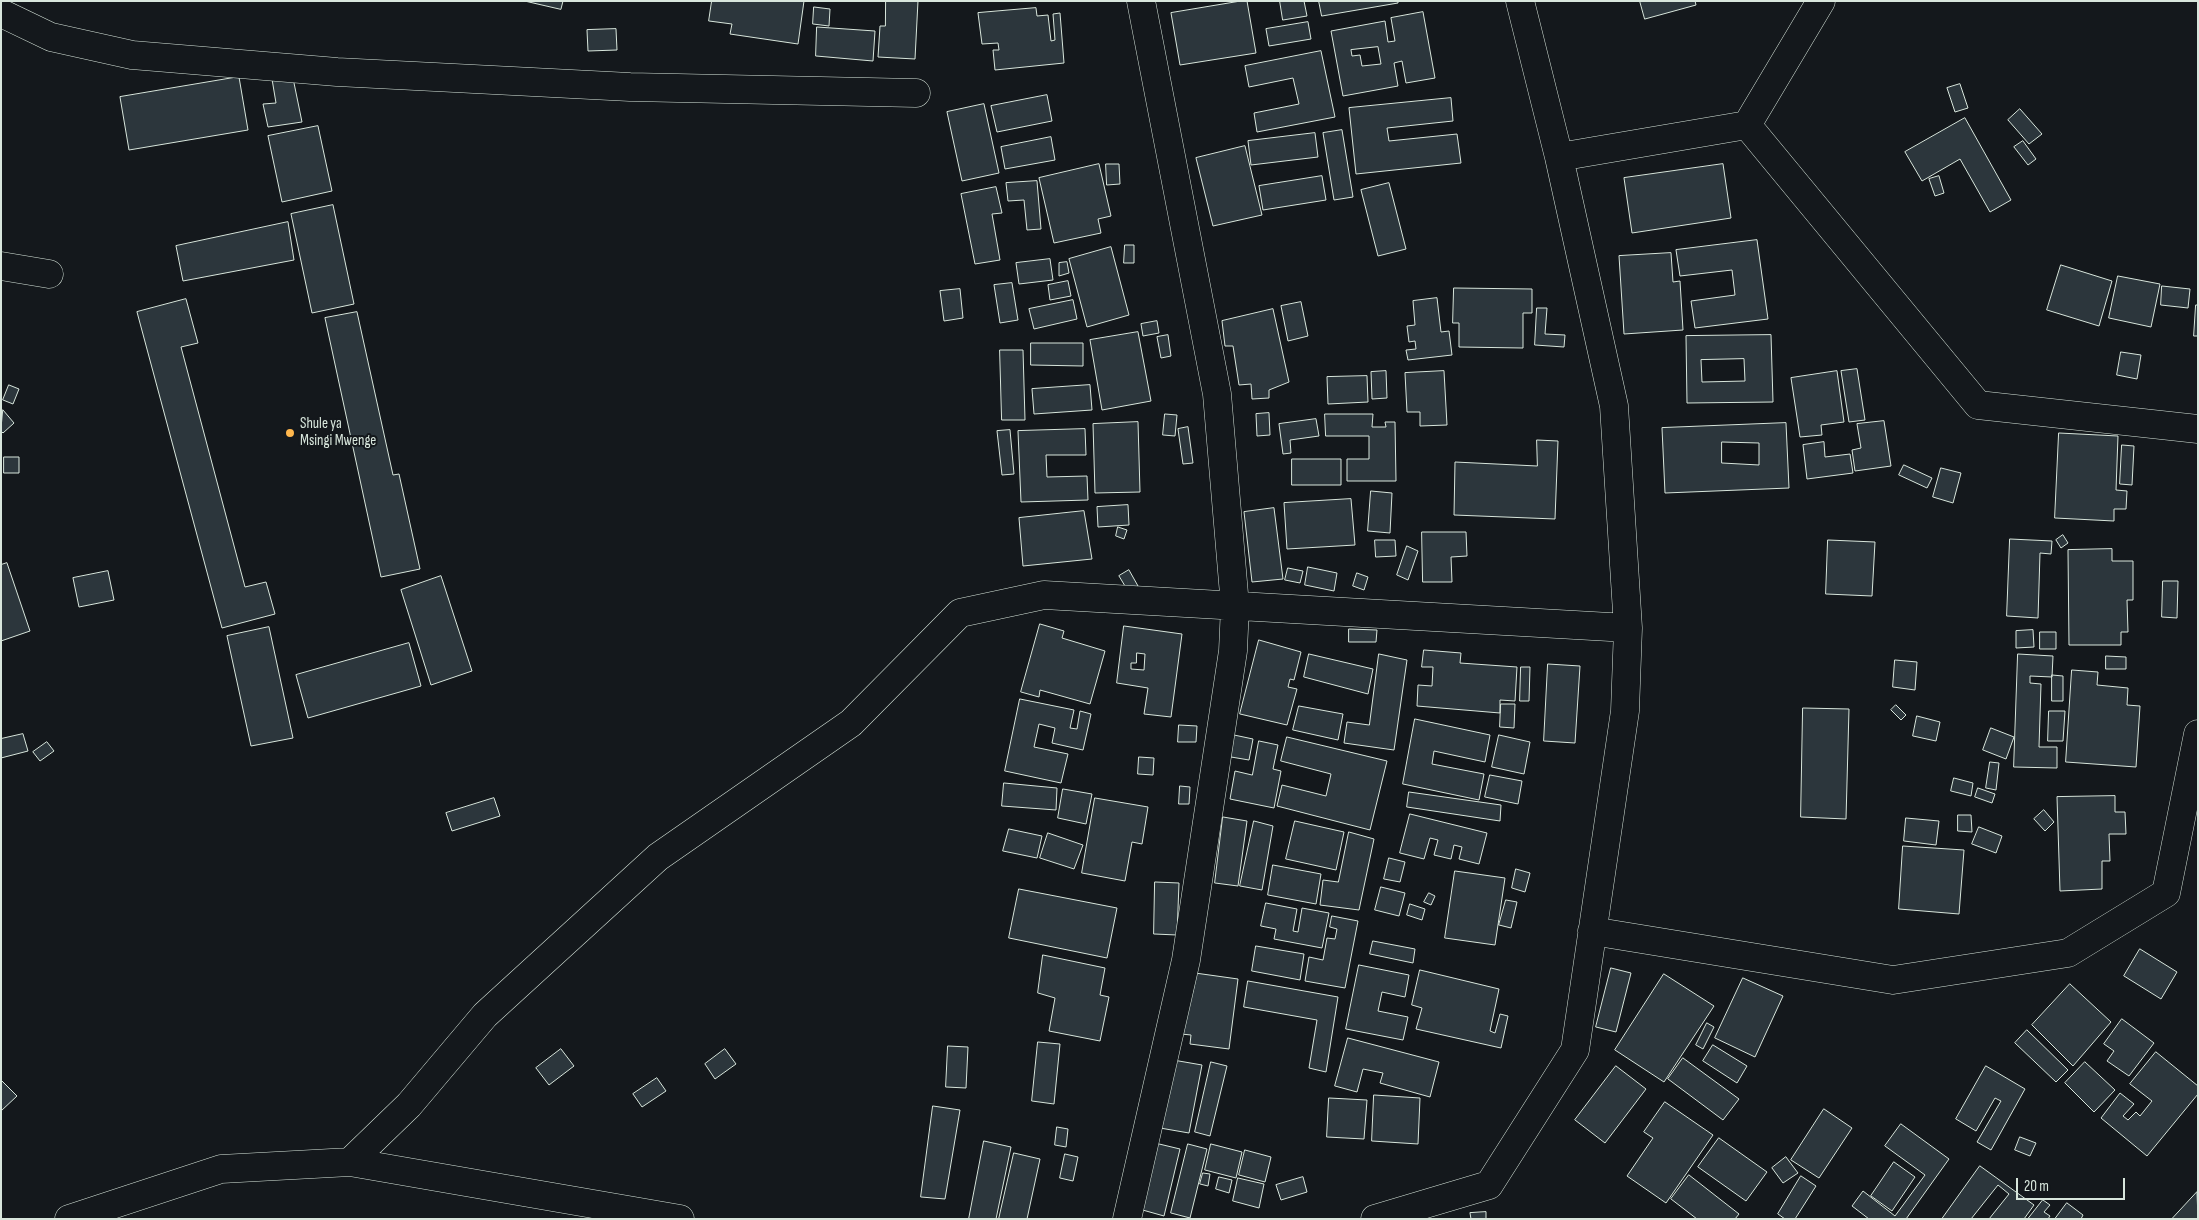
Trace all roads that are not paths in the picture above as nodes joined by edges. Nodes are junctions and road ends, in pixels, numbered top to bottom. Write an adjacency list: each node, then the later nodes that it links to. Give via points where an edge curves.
1 (1141, 1): 11 (street, via 1217,394)
2 (1520, 1): 7 (street)
3 (1821, 1): 6 (street)
4 (1, 13): 5 (street, via 51,36 132,55 337,72 630,87)
5 (916, 93)
6 (1747, 125): 7 (street); 10 (street, via 1978,405)
7 (1559, 157): 12 (street, via 1614,406)
8 (1, 266): 9 (street)
9 (49, 274)
10 (2198, 430)
11 (1235, 606): 12 (street); 15 (street, via 1044,594 960,613 851,724 658,857 485,1015 409,1104); 18 (street, via 1233,651 1186,960)
12 (1628, 628): 14 (street, via 1625,711)
13 (2198, 734): 14 (street, via 2166,893 2068,952 1893,980)
14 (1592, 931): 19 (street, via 1575,1050 1489,1185)
15 (350, 1162): 16 (street, via 221,1169); 17 (street)
16 (69, 1219)
17 (680, 1219)
18 (1127, 1219)
19 (1375, 1219)

